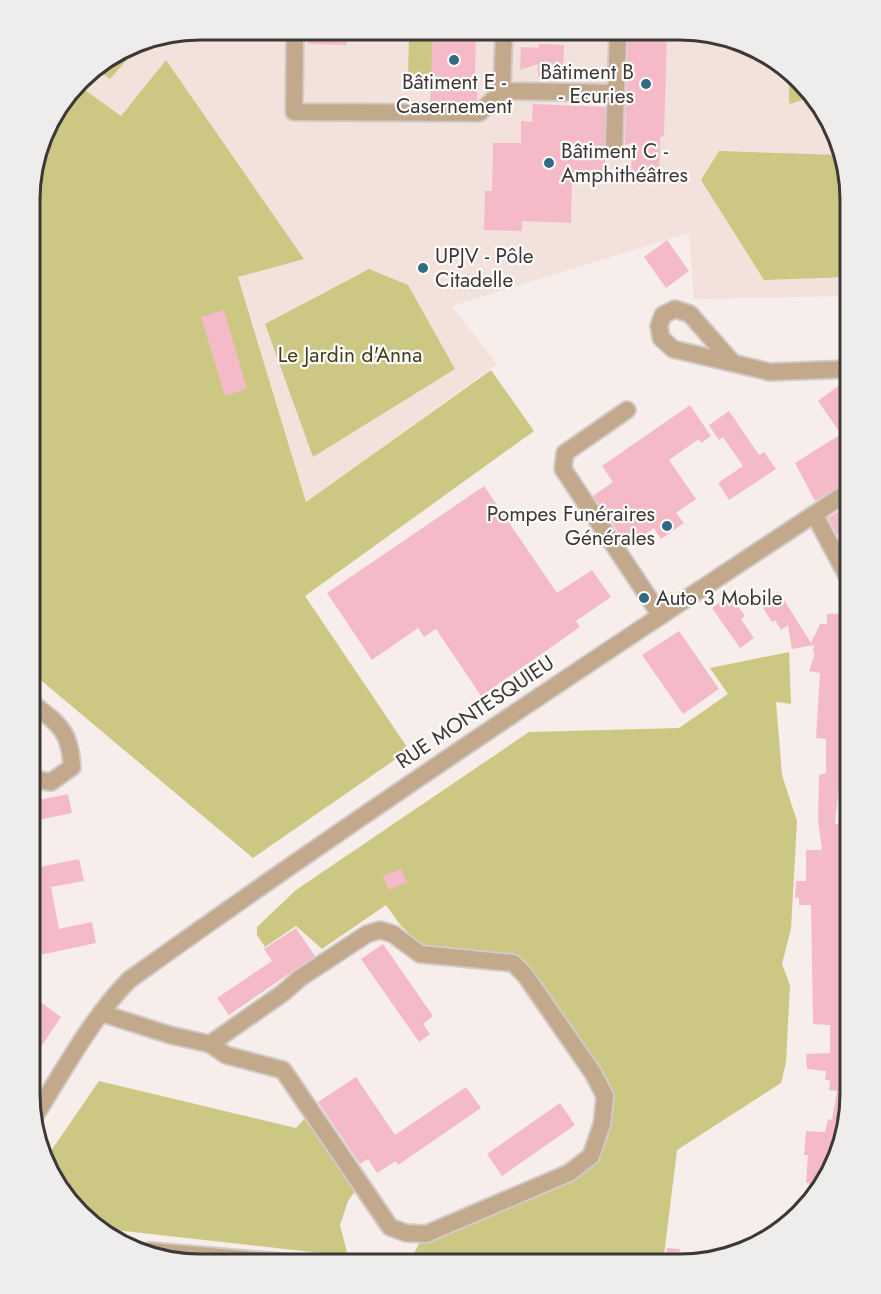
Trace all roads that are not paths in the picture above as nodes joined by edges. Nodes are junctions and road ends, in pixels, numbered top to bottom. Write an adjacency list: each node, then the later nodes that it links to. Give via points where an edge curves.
1 (295, 40): 4 (street, via 294,112 479,114)
2 (504, 40): 4 (street)
3 (618, 40): 5 (street)
4 (502, 90): 5 (street)
5 (616, 93): 6 (street)
6 (614, 146)
7 (732, 362): 8 (street, via 770,372)
8 (840, 369)
9 (627, 410): 13 (street, via 566,453 563,470)
10 (840, 497): 11 (street, RUE MONTESQUIEU)
11 (814, 514): 12 (street); 13 (street, RUE MONTESQUIEU)
12 (840, 562)
13 (661, 615): 16 (street, RUE MONTESQUIEU, via 278,873 129,980)
14 (40, 709): 15 (street, via 60,725 71,746 72,767 51,782)
15 (40, 780)
16 (101, 1013): 17 (street); 18 (street, RUE MONTESQUIEU)
17 (210, 1044): 17 (street, via 300,978 367,934 380,930 393,934 420,954 513,963 593,1073 605,1096 602,1124 591,1156 569,1173 426,1234 406,1233 390,1227 283,1070 226,1055)
18 (41, 1105)

